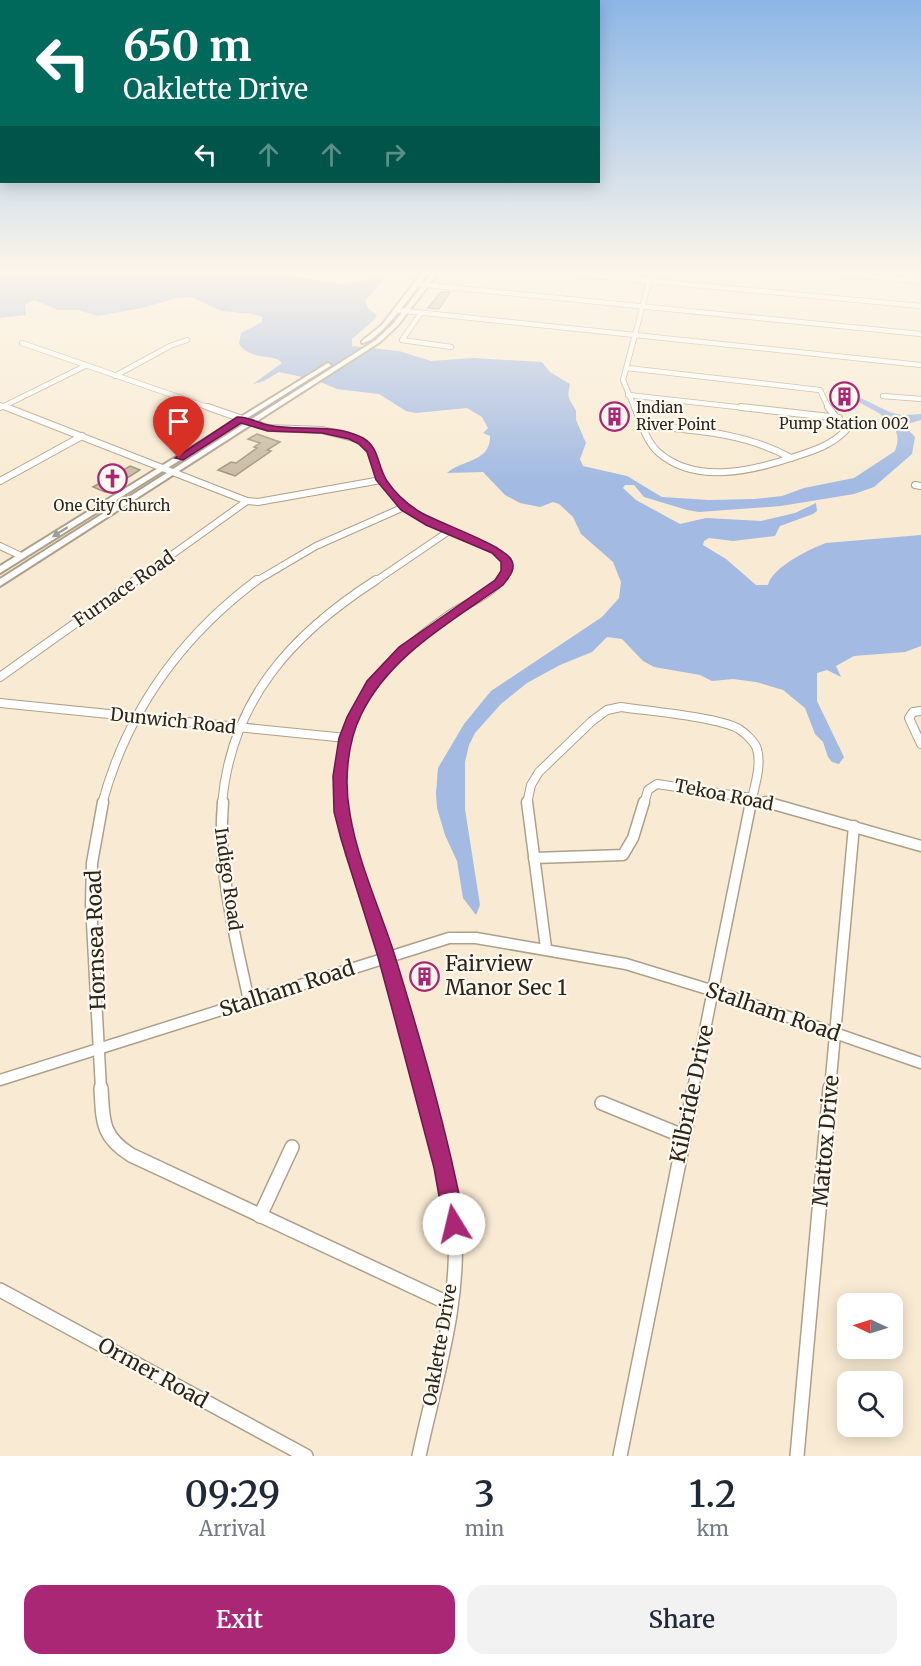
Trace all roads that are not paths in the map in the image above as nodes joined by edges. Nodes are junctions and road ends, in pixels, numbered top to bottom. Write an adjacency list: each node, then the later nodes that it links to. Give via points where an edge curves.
1 (181, 342): 12 (street)
2 (363, 342): 18 (main road)
3 (375, 342): 19 (main road)
4 (416, 342): 8 (street)
5 (634, 342): 11 (street)
6 (694, 342): 9 (street)
7 (22, 343): 10 (street, Oaklette Drive)
8 (451, 347)
9 (921, 365)
10 (85, 366): 12 (street, Oaklette Drive); 16 (street)
11 (627, 368): 13 (street, via 623,380); 17 (street, via 822,391 827,405)
12 (115, 376): 18 (street, Oaklette Drive)
13 (628, 394): 17 (street); 20 (street)
14 (883, 396): 15 (street)
15 (921, 399)
16 (1, 407): 21 (street)
17 (839, 418): 22 (street, via 845,432 819,448)
18 (240, 419): 19 (street, Oaklette Drive); 23 (main road)
19 (250, 423): 24 (main road); 25 (street, Oaklette Drive, via 280,430 334,432 358,439 371,451)
20 (641, 425): 22 (street, via 747,439 773,447); 22 (street, via 656,450 692,468 739,472)
21 (82, 436): 23 (street); 26 (street)
22 (790, 458)
23 (163, 468): 24 (street); 31 (main road, one-way to 31)
24 (173, 471): 27 (street); 33 (main road)
25 (381, 480): 27 (street); 28 (street, Oaklette Drive)
26 (0, 481)
27 (248, 501): 34 (street, Furnace Road)
28 (404, 507): 29 (street, Oaklette Drive); 37 (street, Hornsea Road, via 312,547 240,592 175,656)
29 (449, 531): 38 (street, Indigo Road, via 311,627 270,672); 39 (street, Oaklette Drive, via 495,550 506,561 507,571 499,583 421,636 386,667 353,717)
30 (0, 546): 31 (street)
31 (21, 556): 32 (main road)
32 (0, 570)
33 (0, 583)
34 (0, 677)
35 (0, 703): 37 (street, Dunwich Road)
36 (921, 711): 40 (street, via 910,715 909,721)
37 (136, 717): 38 (street, Dunwich Road); 50 (street, Hornsea Road, via 104,793 92,863)
38 (239, 727): 39 (street, Dunwich Road); 48 (street, Indigo Road, via 226,764 220,834 228,899)
39 (346, 738): 46 (street, Oaklette Drive, via 340,776 342,812)
40 (921, 744)
41 (751, 798): 42 (street, Tekoa Road); 44 (street, Tekoa Road, via 657,784 648,790 633,838 623,855); 44 (street, Kilbride Drive, via 759,762 758,751 747,735 730,725 621,707 604,711 534,778 527,801); 47 (street, Kilbride Drive)
42 (855, 826): 43 (street, Tekoa Road); 49 (street, Mattox Drive)
43 (921, 846)
44 (534, 858): 45 (street)
45 (546, 948): 46 (street, Stalham Road, via 462,937); 47 (street, Stalham Road, via 626,964)
46 (387, 957): 48 (street, Stalham Road); 58 (street, Oaklette Drive, via 448,1185 454,1224)
47 (714, 991): 49 (street, Stalham Road); 54 (street, Kilbride Drive)
48 (249, 1002): 50 (street, Stalham Road)
49 (836, 1034): 51 (street, Stalham Road); 62 (street, Mattox Drive)
50 (101, 1048): 52 (street, Stalham Road); 56 (street, Hornsea Road, via 103,1118 111,1142)
51 (921, 1063)
52 (0, 1080)
53 (602, 1103): 54 (street)
54 (683, 1136): 61 (street, Kilbride Drive)
55 (292, 1147): 56 (street)
56 (260, 1216): 58 (street, Hornsea Road)
57 (0, 1290): 59 (street, Ormer Road)
58 (450, 1304): 60 (street, Oaklette Drive)
59 (306, 1456)
60 (419, 1456)
61 (621, 1456)
62 (797, 1456)

